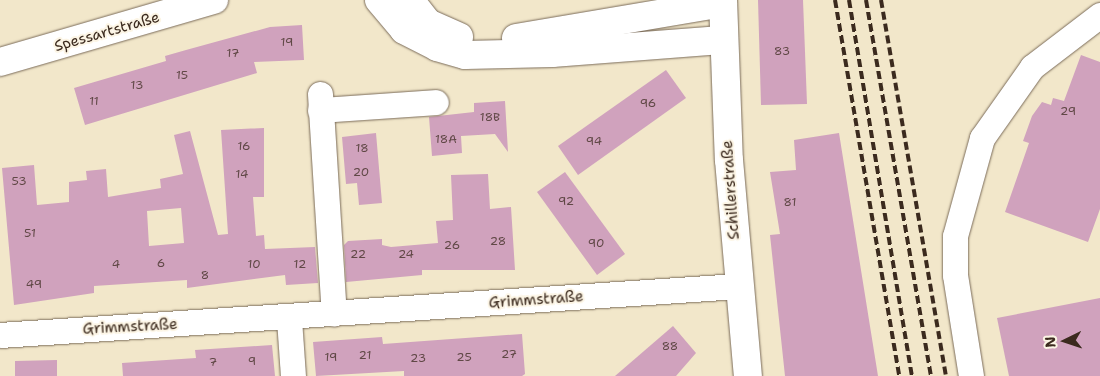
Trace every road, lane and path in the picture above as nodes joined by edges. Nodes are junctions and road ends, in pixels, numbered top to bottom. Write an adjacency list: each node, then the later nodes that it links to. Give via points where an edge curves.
1 (214, 0): 10 (main road, Spessartstraße)
2 (358, 0): 8 (main road)
3 (379, 0): 8 (main road)
4 (410, 0): 6 (main road)
5 (723, 2): 6 (main road, via 495,41 456,37); 9 (main road, Schillerstraße)
6 (424, 11)
7 (1100, 15): 18 (street, via 1032,67 982,138 955,236 955,275)
8 (395, 24): 9 (main road, via 436,47 482,56)
9 (722, 40): 12 (main road, Schillerstraße)
10 (0, 62)
11 (436, 102): 13 (street, via 320,102)
12 (738, 286): 13 (street, Grimmstraße); 17 (main road, Schillerstraße)
13 (334, 314): 14 (street, Grimmstraße)
14 (289, 318): 15 (street, Grimmstraße); 16 (street)
15 (0, 335)
16 (293, 376)
17 (748, 376)
18 (971, 376)

